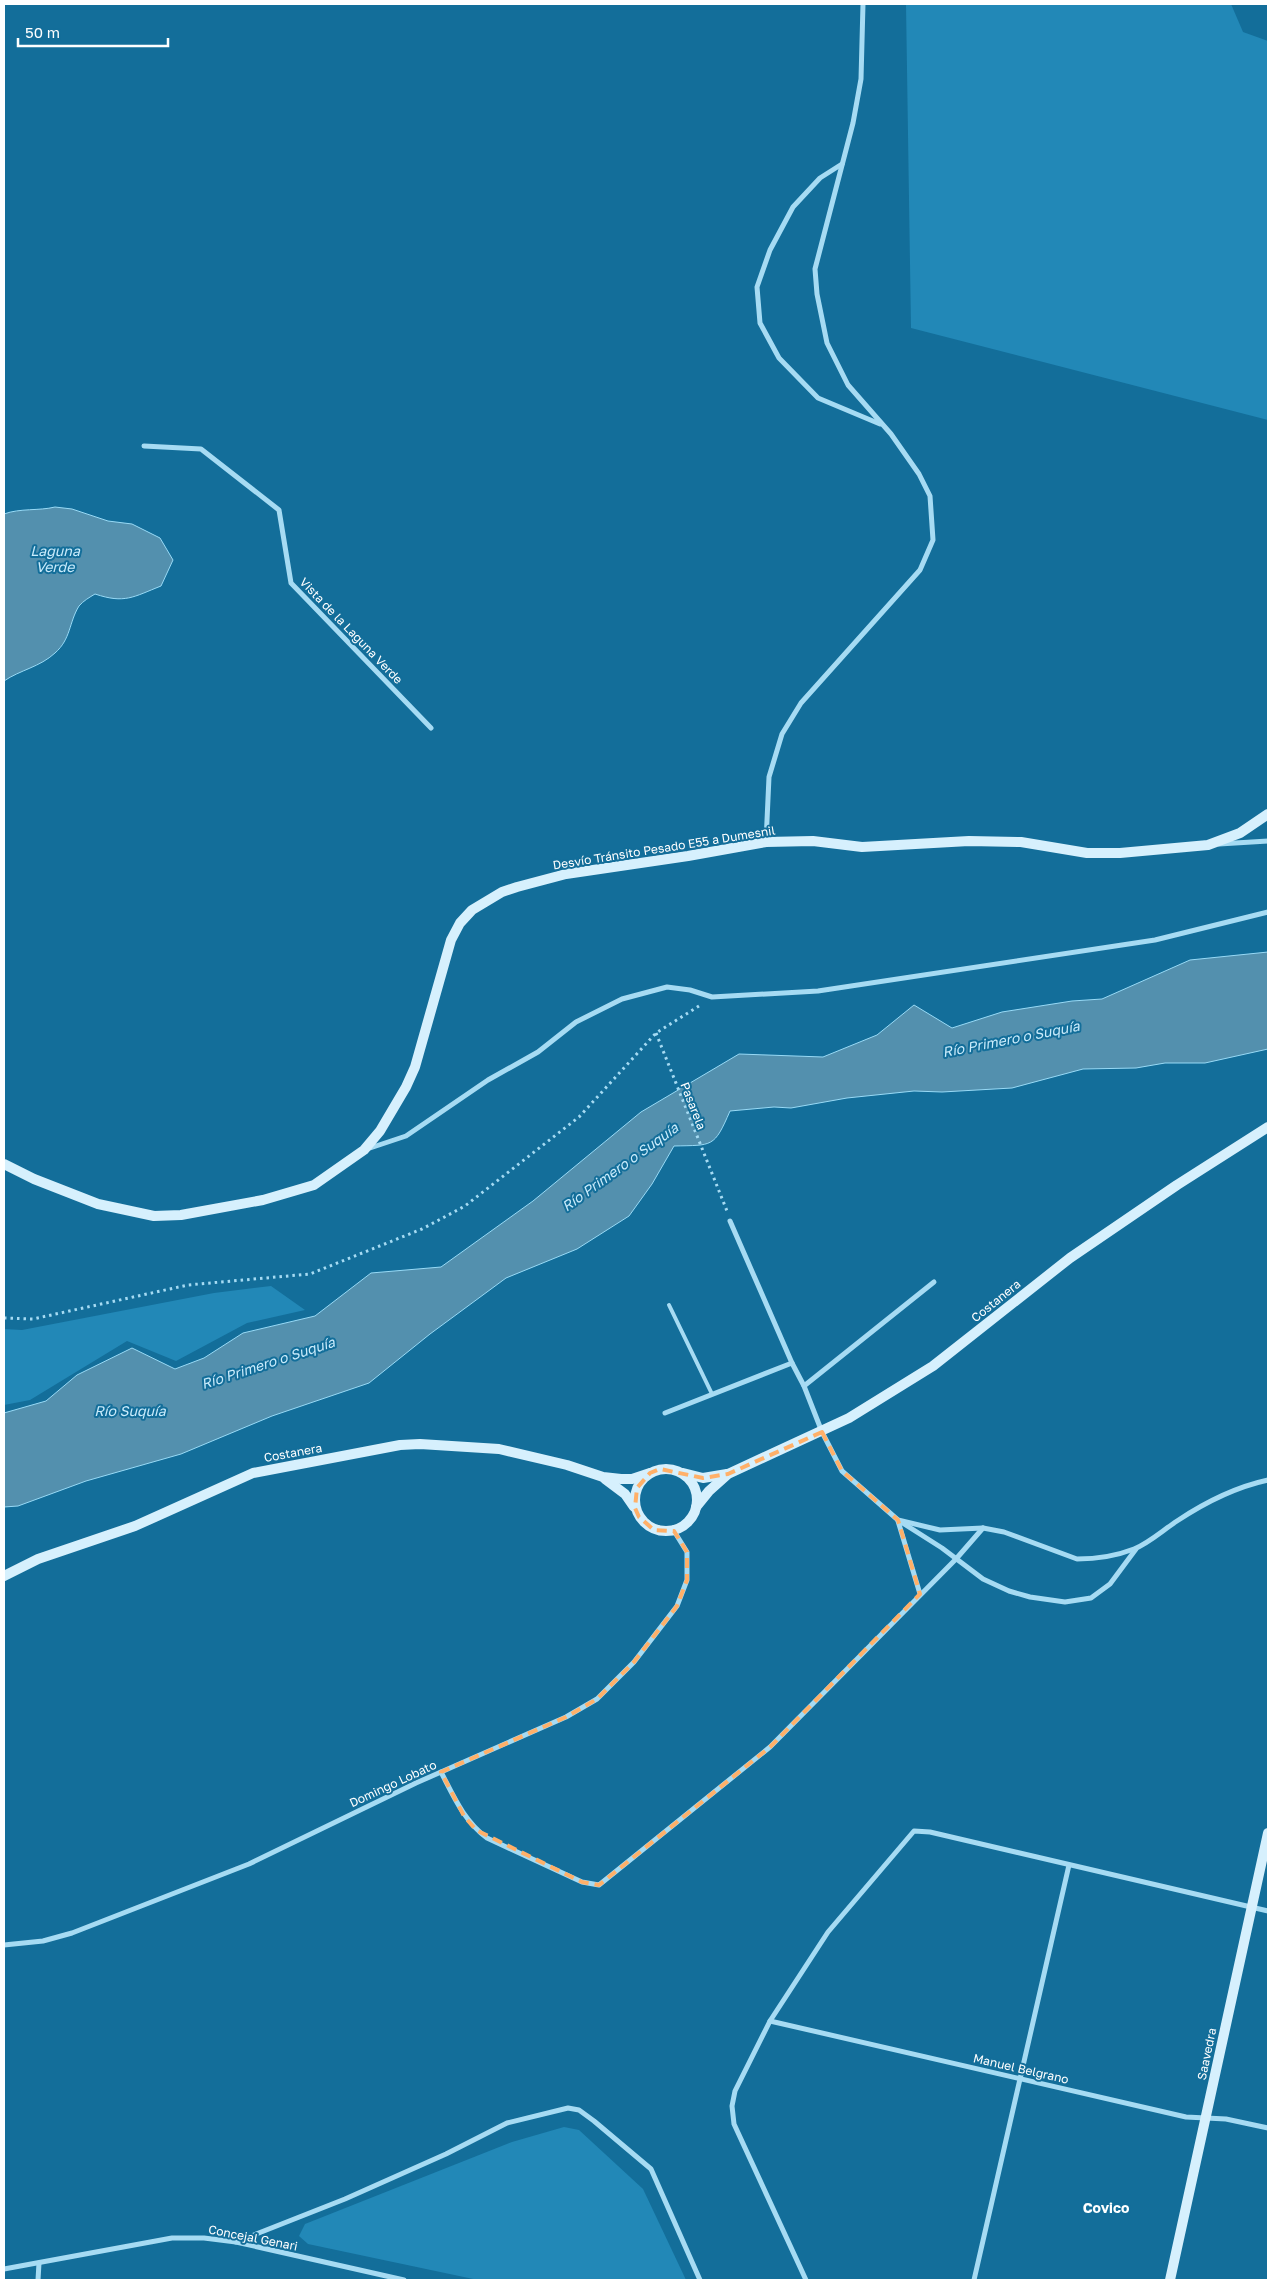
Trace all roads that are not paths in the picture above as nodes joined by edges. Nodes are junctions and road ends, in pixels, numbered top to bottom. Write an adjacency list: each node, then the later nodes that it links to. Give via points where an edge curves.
1 (863, 4): 2 (street, via 861,79)
2 (842, 164): 3 (street, via 815,270 820,319 827,343 848,385); 3 (street, via 820,178 793,206 770,250 757,287 760,323 778,358 818,398)
3 (883, 425): 8 (street, via 919,474 930,496 933,540 920,570 801,703 782,734 768,777)
4 (144, 446): 5 (street, Vista de la Laguna Verde, via 201,450 279,510 291,584)
5 (431, 728)
6 (1268, 814): 9 (street, Desvío Tránsito Pesado E55 a Dumesnil, via 1240,832)
7 (1268, 841): 9 (street)
8 (766, 842): 9 (street, Desvío Tránsito Pesado E55 a Dumesnil, via 813,841 862,847 969,841 1021,842 1087,853); 12 (street, Desvío Tránsito Pesado E55 a Dumesnil, via 566,874 502,892 472,910 451,940 415,1067 380,1132)
9 (1208, 845)
10 (1268, 912): 12 (street, via 1155,940 818,991 712,997 667,987 622,999 576,1022 538,1052 488,1080 406,1136)
11 (1268, 1127): 21 (street, Costanera, via 1070,1258 933,1366)
12 (364, 1150): 13 (street, Desvío Tránsito Pesado E55 a Dumesnil, via 314,1185 181,1215 154,1216 98,1204)
13 (4, 1164)
14 (730, 1221): 17 (street)
15 (934, 1282): 18 (street)
16 (670, 1305): 19 (lane)
17 (792, 1363): 18 (street); 19 (street)
18 (804, 1386): 21 (street)
19 (712, 1394): 20 (street)
20 (665, 1413)
21 (822, 1432): 24 (street, Costanera); 29 (street, via 842,1471)
22 (650, 1472): 23 (street, Costanera, via 670,1469); 25 (street, Costanera, via 632,1479); 28 (street, via 637,1488)
23 (680, 1472): 24 (street, Costanera, via 703,1478); 27 (street, via 694,1487)
24 (728, 1474): 27 (street, Costanera)
25 (603, 1477): 28 (street, Costanera, via 625,1494); 34 (street, Costanera, via 500,1449 400,1445 253,1473 135,1526 38,1559)
26 (1268, 1480): 32 (street, via 1222,1496)
27 (696, 1507): 31 (street, Costanera, via 688,1522)
28 (635, 1508): 31 (street, Costanera, via 646,1525 664,1532)
29 (898, 1520): 30 (street, via 940,1530); 33 (street); 35 (street)
30 (983, 1528): 32 (street, via 1004,1532 1077,1559 1114,1555); 33 (street)
31 (674, 1530): 36 (street, Domingo Lobato, via 687,1552 687,1580 677,1606 634,1662 597,1699)
32 (1136, 1548): 33 (street, via 1110,1584 1091,1598 1065,1602 1009,1590 983,1579)
33 (956, 1559): 35 (street)
34 (4, 1576)
35 (920, 1594): 36 (street, via 770,1747 599,1885 582,1882 487,1838 464,1816)
36 (440, 1772): 41 (street, Domingo Lobato, via 249,1864 72,1933 43,1941)
37 (1268, 1832): 39 (street, Saavedra)
38 (1070, 1865): 39 (street); 42 (street, via 914,1831 828,1932); 43 (street)
39 (1251, 1908): 40 (street); 44 (street, Saavedra)
40 (1268, 1911)
41 (4, 1945)
42 (770, 2021): 43 (street, Manuel Belgrano); 52 (street, via 735,2091 732,2115)
43 (1021, 2079): 44 (street, Manuel Belgrano); 53 (street)
44 (1205, 2119): 45 (street, Manuel Belgrano); 54 (street, Saavedra)
45 (1268, 2128)
46 (236, 2242): 47 (street, Concejal Genari, via 172,2238); 50 (street, Concejal Genari); 51 (street, via 345,2199 524,2117 568,2108 579,2110 594,2121 651,2169)
47 (39, 2263): 48 (street, Concejal Genari); 49 (street)
48 (4, 2269)
49 (38, 2280)
50 (404, 2280)
51 (700, 2280)
52 (806, 2280)
53 (974, 2280)
54 (1170, 2280)

